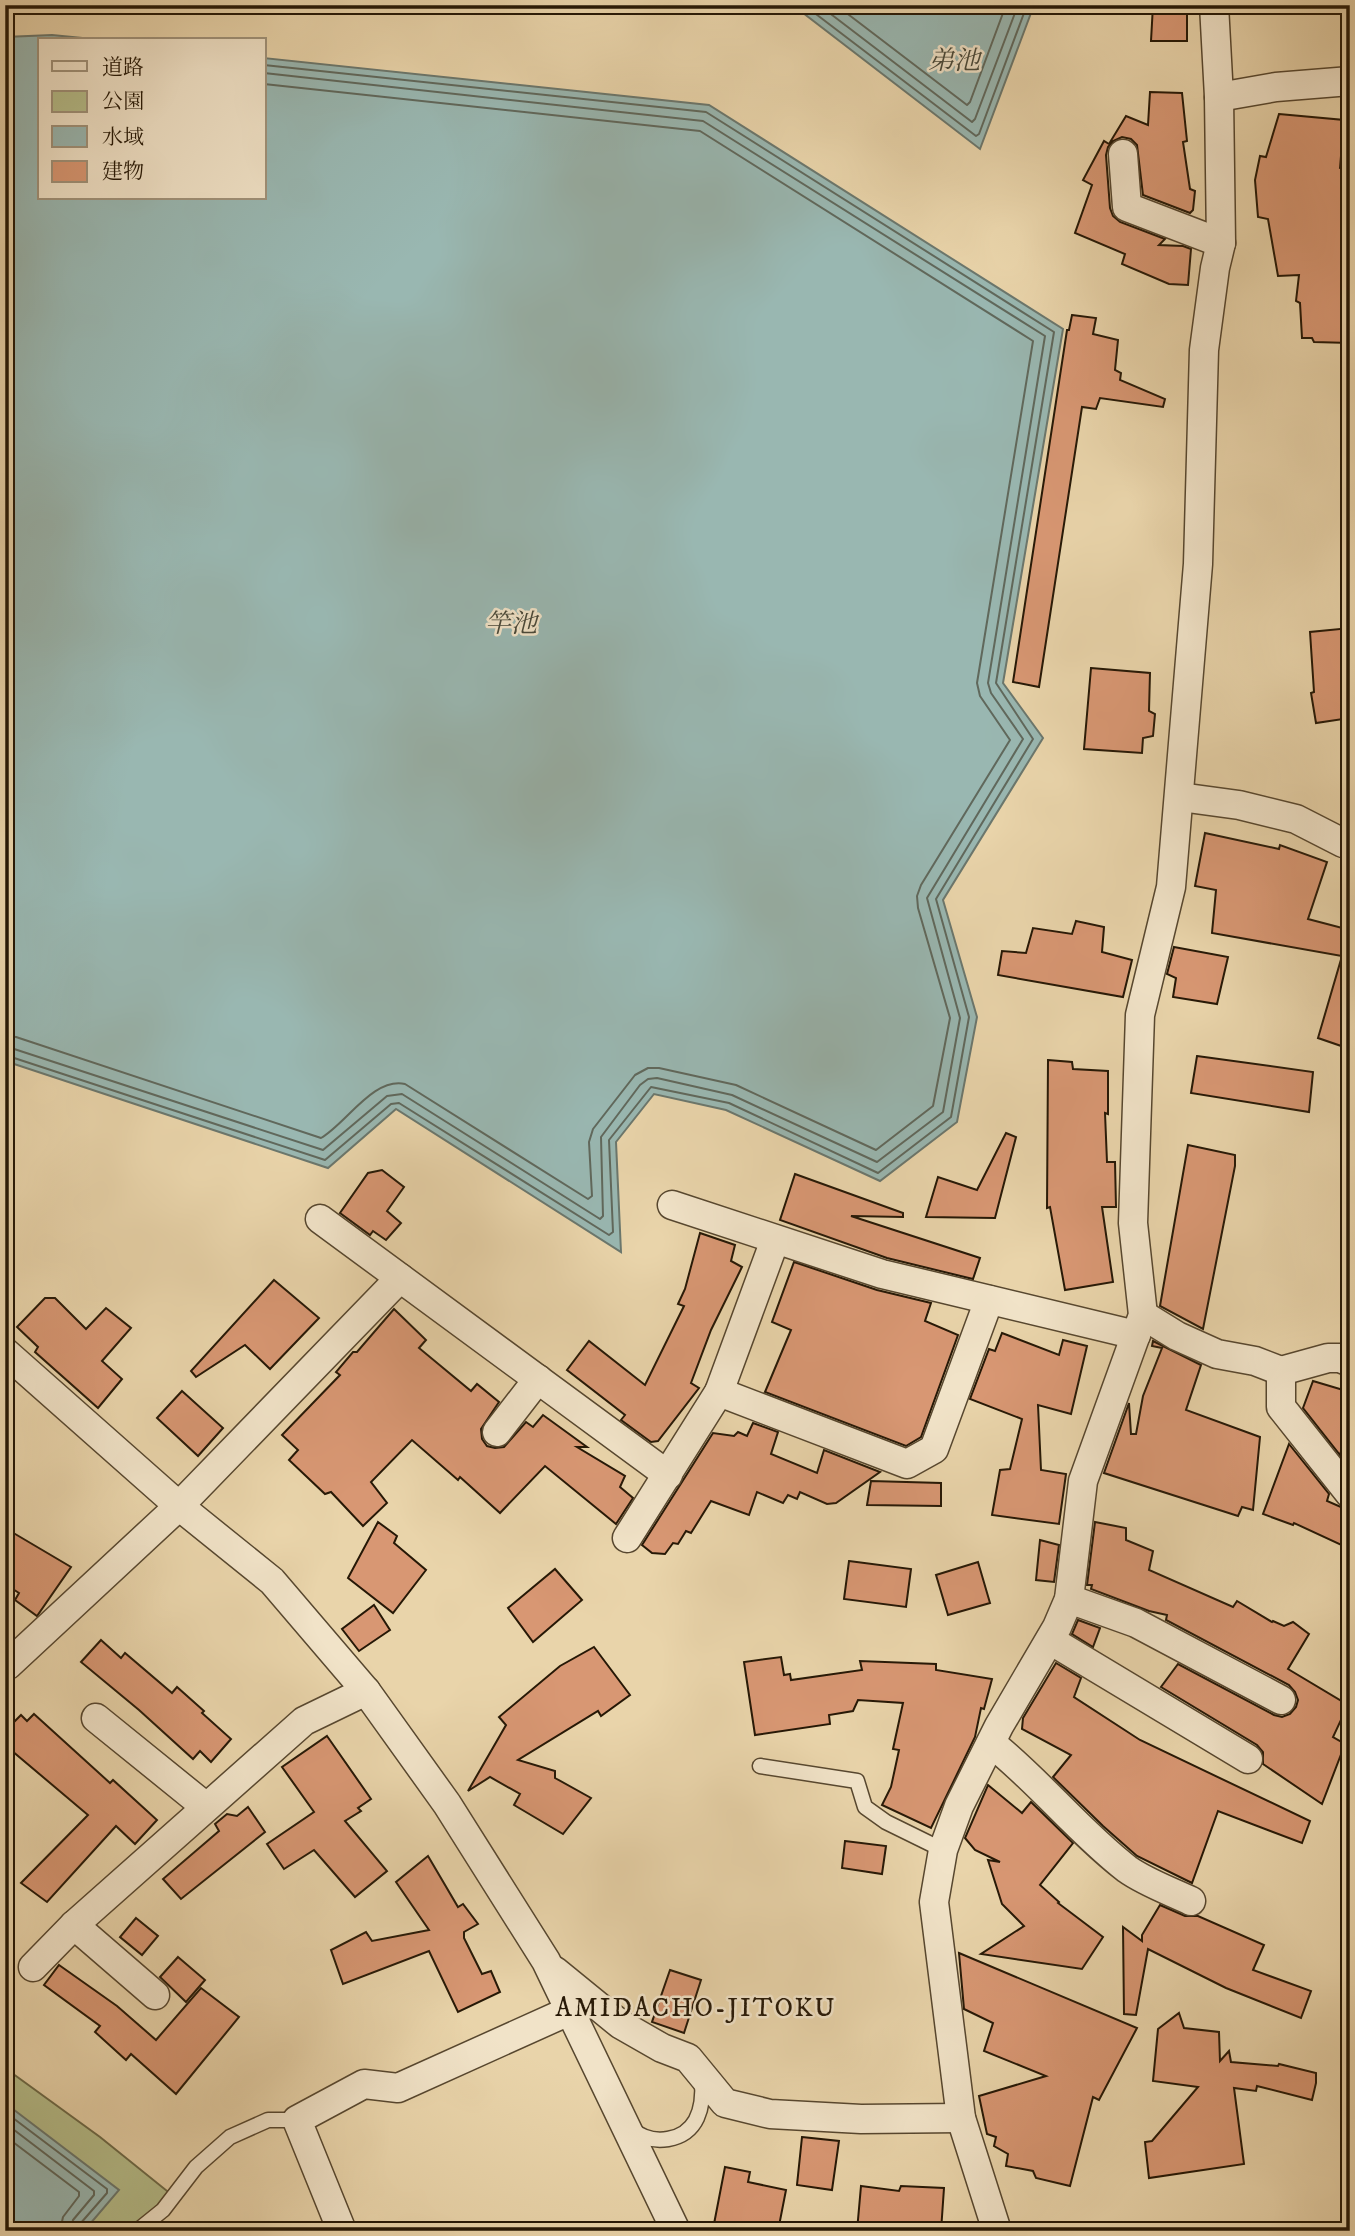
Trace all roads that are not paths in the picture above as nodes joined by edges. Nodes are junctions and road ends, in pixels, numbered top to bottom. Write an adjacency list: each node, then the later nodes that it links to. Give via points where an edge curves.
1 (1214, 5): 3 (street)
2 (1350, 81): 3 (street)
3 (1220, 97): 5 (street)
4 (1124, 154): 5 (street, via 1126,207)
5 (1221, 243): 6 (street, via 1204,350 1198,564)
6 (1180, 797): 7 (street, via 1296,819); 13 (street, via 1171,887 1140,1016 1133,1223)
7 (1343, 843)
8 (672, 1205): 10 (street)
9 (320, 1219): 11 (street)
10 (775, 1240): 12 (street); 18 (street)
11 (400, 1278): 17 (street); 22 (street)
12 (989, 1300): 13 (street); 18 (street, via 934,1449 907,1464)
13 (1139, 1325): 16 (street); 24 (street, via 1083,1481)
14 (5, 1352): 22 (street)
15 (1350, 1362): 16 (street, via 1328,1358)
16 (1280, 1371): 21 (street, via 1281,1406)
17 (538, 1379): 19 (street); 20 (street)
18 (719, 1392): 20 (street)
19 (497, 1432)
20 (668, 1475): 23 (street)
21 (1350, 1494)
22 (179, 1506): 26 (street); 27 (street, via 272,1581)
23 (627, 1538)
24 (1069, 1599): 25 (street); 28 (street, via 1136,1623)
25 (1050, 1640): 30 (street); 31 (street)
26 (8, 1665)
27 (366, 1690): 33 (street, via 304,1721); 37 (street, via 447,1804)
28 (1281, 1700)
29 (97, 1716): 33 (street)
30 (990, 1743): 34 (street); 35 (street, via 1129,1870)
31 (1248, 1759)
32 (760, 1766): 34 (lane, via 857,1781 864,1807)
33 (206, 1807): 36 (street)
34 (943, 1850): 42 (street, via 934,1902)
35 (1191, 1901)
36 (74, 1925): 38 (street); 39 (street)
37 (546, 1961): 40 (street); 41 (street, via 620,2024)
38 (33, 1967)
39 (155, 1995)
40 (569, 2011): 43 (street, via 398,2088 364,2084); 44 (street)
41 (677, 2054): 42 (street, via 688,2058 725,2103 770,2114); 44 (lane, via 702,2080 704,2100 694,2125 681,2137 661,2140 644,2137)
42 (961, 2118): 48 (street)
43 (297, 2120): 45 (lane, via 268,2120 230,2137 196,2166 163,2210); 46 (street)
44 (624, 2122): 47 (street)
45 (137, 2231)
46 (342, 2231)
47 (676, 2231)
48 (997, 2231)

